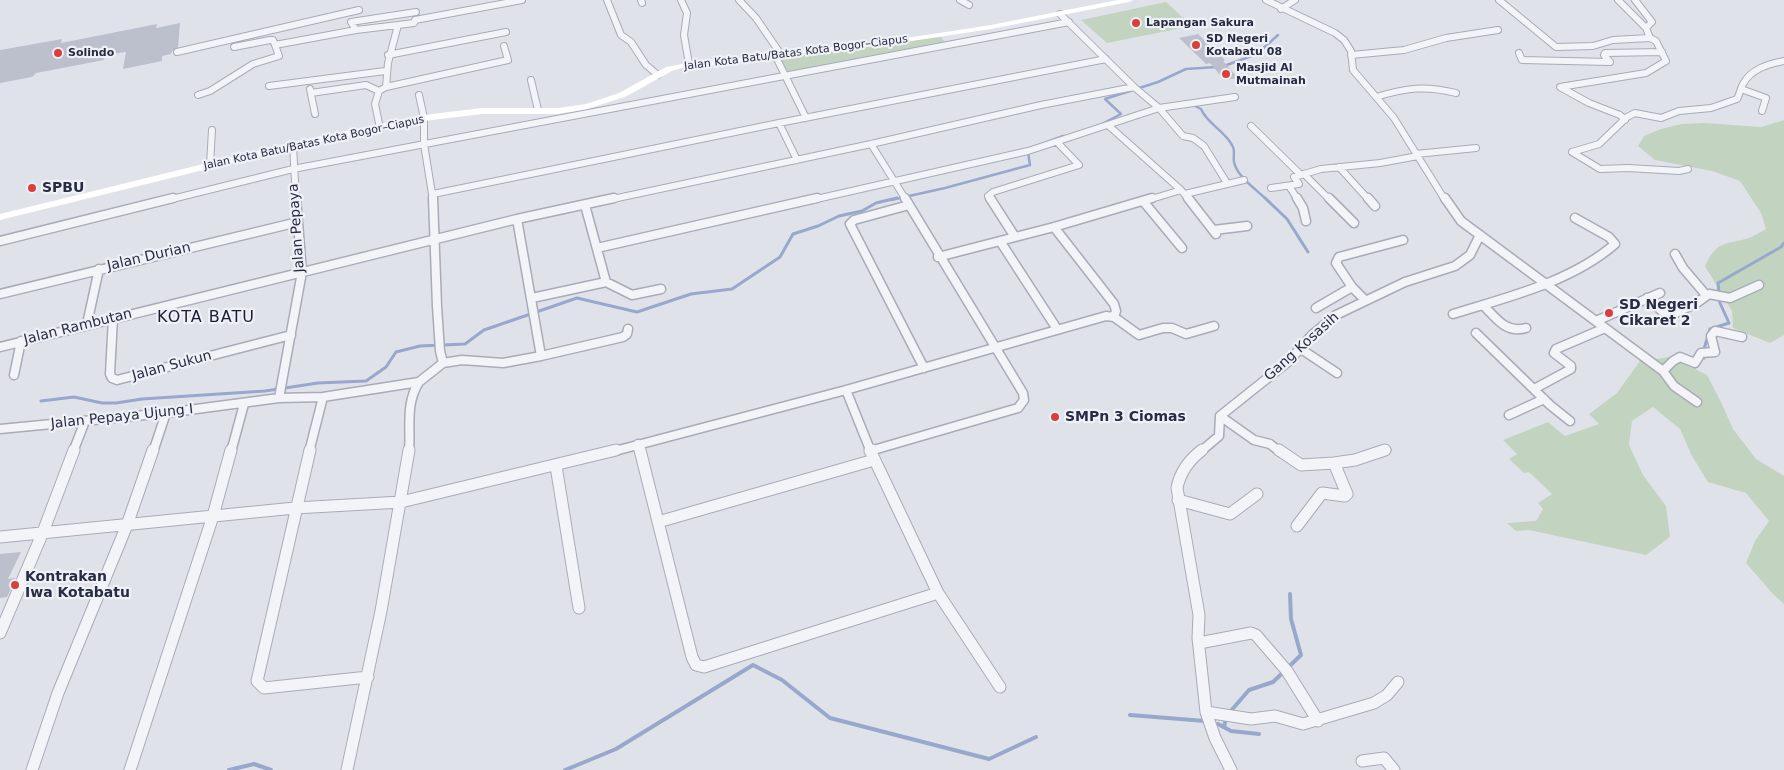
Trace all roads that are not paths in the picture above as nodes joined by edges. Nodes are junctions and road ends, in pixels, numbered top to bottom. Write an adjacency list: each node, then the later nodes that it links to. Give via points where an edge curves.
1 (354, 0): 16 (street)
2 (522, 0): 13 (street)
3 (607, 0): 42 (street, via 621,35 631,42 646,65)
4 (680, 0): 40 (street, via 688,19 684,27 684,42)
5 (739, 0): 36 (street, via 756,18)
6 (960, 0): 14 (street)
7 (1129, 0): 18 (main road, Jalan Kota Batu/Batas Kota Bogor–Ciapus)
8 (1266, 0): 15 (street)
9 (1295, 0): 15 (street)
10 (1499, 0): 30 (street)
11 (1618, 0): 22 (street)
12 (1636, 0): 22 (street, via 1652,22)
13 (491, 3): 21 (street)
14 (969, 5)
15 (1281, 9): 35 (street, via 1335,33 1348,46)
16 (359, 10): 19 (street); 31 (street)
17 (416, 12): 19 (street)
18 (1060, 14): 20 (street); 36 (main road, Jalan Kota Batu/Batas Kota Bogor–Ciapus)
19 (367, 19): 23 (street, via 351,22)
20 (1069, 22): 37 (street); 43 (street)
21 (398, 25): 23 (street); 34 (street)
22 (1646, 28): 26 (street)
23 (356, 30): 27 (street)
24 (1498, 30): 35 (street, via 1446,38 1404,50)
25 (506, 32): 34 (street)
26 (1650, 38): 30 (street, via 1613,40 1593,46); 32 (street, via 1656,41)
27 (275, 46): 29 (street, via 270,40); 52 (street, via 279,56 253,64)
28 (504, 46): 47 (street, via 508,60)
29 (234, 47)
30 (1556, 47): 39 (street)
31 (177, 52)
32 (1662, 52): 39 (street, via 1605,53 1610,62); 62 (street, via 1666,61 1646,73 1560,87 1620,115)
33 (1519, 53): 39 (street, via 1522,60)
34 (388, 55): 41 (street)
35 (1351, 55): 55 (street, via 1353,70)
36 (779, 57): 40 (main road, Jalan Kota Batu/Batas Kota Bogor–Ciapus); 43 (street)
37 (1106, 59): 48 (street); 61 (street)
38 (1784, 61): 49 (street, via 1757,70)
39 (1562, 62)
40 (689, 64): 42 (main road, Jalan Kota Batu/Batas Kota Bogor–Ciapus)
41 (386, 71): 45 (street); 47 (street)
42 (658, 75): 57 (main road, Jalan Kota Batu/Batas Kota Bogor–Ciapus, via 622,95 596,103 558,111)
43 (784, 76): 61 (street); 69 (street)
44 (531, 80): 57 (street)
45 (310, 81): 46 (street); 50 (street)
46 (270, 86)
47 (383, 89): 50 (street, via 366,85); 66 (street, via 377,94 375,108)
48 (1136, 89): 56 (street); 70 (street, Jalan Rambutan, via 1041,105)
49 (1741, 89): 58 (street, via 1766,98); 62 (street, via 1739,98 1711,108 1679,111 1658,118 1635,113)
50 (311, 93): 59 (street)
51 (1456, 93): 55 (street, via 1414,86)
52 (198, 95)
53 (419, 95): 60 (street)
54 (1235, 97): 56 (street)
55 (1376, 98): 73 (street, via 1394,118)
56 (1159, 108): 64 (street); 82 (street, via 1182,135 1194,139 1212,155)
57 (538, 110): 60 (main road, Jalan Kota Batu/Batas Kota Bogor–Ciapus, via 482,111)
58 (1762, 111)
59 (315, 114)
60 (424, 118): 66 (main road, Jalan Kota Batu/Batas Kota Bogor–Ciapus); 69 (street)
61 (806, 118): 63 (street)
62 (1624, 120): 77 (street, via 1599,144 1572,152 1600,169 1679,172)
63 (779, 123): 74 (street); 86 (street)
64 (1109, 126): 68 (street); 85 (street)
65 (1251, 126): 79 (street)
66 (380, 128): 71 (main road, Jalan Kota Batu/Batas Kota Bogor–Ciapus)
67 (212, 130): 75 (street)
68 (1057, 142): 81 (street); 100 (street, via 1079,165 988,196)
69 (424, 144): 78 (street); 86 (street)
70 (871, 144): 74 (street, Jalan Rambutan); 81 (street)
71 (293, 145): 75 (main road, Jalan Kota Batu/Batas Kota Bogor–Ciapus); 78 (street, Jalan Pepaya)
72 (1476, 148): 73 (street)
73 (1417, 155): 76 (street, via 1376,164); 99 (street, via 1456,216)
74 (798, 160): 89 (street, Jalan Rambutan)
75 (210, 165): 91 (main road, Jalan Kota Batu/Batas Kota Bogor–Ciapus)
76 (1339, 167): 79 (street); 90 (street)
77 (1688, 168)
78 (293, 169): 95 (street, Jalan Pepaya); 103 (street)
79 (1302, 174): 83 (street, via 1294,178 1299,184); 96 (street)
80 (1244, 180): 82 (street)
81 (895, 182): 87 (street); 105 (street)
82 (1227, 183): 85 (street)
83 (1289, 186): 84 (street); 94 (street)
84 (1271, 188)
85 (1183, 192): 88 (street); 97 (street, via 1215,232)
86 (433, 194): 101 (street)
87 (906, 199): 108 (street); 144 (street, via 850,224)
88 (1143, 201): 98 (street); 106 (street)
89 (584, 205): 93 (street, Jalan Rambutan); 105 (street)
90 (1375, 206)
91 (0, 217)
92 (1574, 218): 112 (street, via 1609,237 1615,244 1585,265)
93 (517, 219): 101 (street, Jalan Rambutan); 119 (street)
94 (1306, 221)
95 (298, 222): 109 (street, Jalan Durian); 110 (street, Jalan Pepaya)
96 (1354, 223)
97 (1247, 226)
98 (1054, 227): 100 (street); 126 (street, via 1114,304)
99 (1480, 235): 112 (street); 121 (street, Gang Kosasih, via 1470,255 1455,266 1405,282)
100 (1015, 237): 104 (street)
101 (435, 238): 110 (street, Jalan Rambutan); 143 (street, via 440,351)
102 (1403, 240): 114 (street, via 1339,257 1336,263)
103 (0, 241)
104 (1000, 241): 108 (street); 134 (street)
105 (598, 248): 111 (street)
106 (1182, 248)
107 (1675, 254): 118 (street)
108 (938, 258): 140 (street)
109 (99, 269): 117 (street, Jalan Durian); 129 (street)
110 (302, 272): 127 (street, Jalan Rambutan); 136 (street, Jalan Pepaya)
111 (606, 282): 115 (street, via 632,295); 119 (street)
112 (1545, 282): 122 (street); 128 (street)
113 (1759, 285): 118 (street, via 1732,298)
114 (1352, 287): 121 (street); 123 (street)
115 (661, 289)
116 (1660, 293): 120 (street)
117 (0, 294)
118 (1707, 294): 120 (street, via 1672,315 1662,311)
119 (532, 298): 124 (street)
120 (1648, 298): 128 (street)
121 (1365, 300): 141 (street, Gang Kosasih, via 1336,315)
122 (1483, 305): 125 (street); 131 (street, via 1507,329 1516,332)
123 (1316, 308)
124 (533, 312): 142 (street)
125 (1453, 314)
126 (1114, 317): 130 (street, via 1142,335 1163,328 1186,334); 134 (street, via 1106,316)
127 (113, 318): 129 (street, Jalan Rambutan); 136 (street, Jalan Sukun, via 110,374 117,380)
128 (1596, 321): 132 (street)
129 (87, 324): 138 (street, Jalan Rambutan)
130 (1214, 326)
131 (1526, 328)
132 (1605, 328): 145 (street); 149 (street, via 1556,349 1554,354 1571,369)
133 (628, 329): 142 (street, via 623,337)
134 (1057, 329): 140 (street)
135 (1476, 334): 149 (street)
136 (291, 335): 151 (street, Jalan Pepaya)
137 (1742, 337): 145 (street, via 1715,332 1711,336 1715,352 1706,353 1695,363 1680,357 1670,361)
138 (21, 341): 139 (street, Jalan Rambutan); 147 (street)
139 (0, 347)
140 (993, 348): 144 (street); 164 (street, via 1023,393 1021,406)
141 (1301, 349): 146 (street); 158 (street, Gang Kosasih)
142 (541, 356): 143 (street, via 503,363 462,360)
143 (444, 363): 148 (street)
144 (924, 368): 150 (street)
145 (1663, 371): 154 (street, via 1674,386)
146 (1337, 373)
147 (14, 375)
148 (419, 382): 152 (street, Jalan Pepaya Ujung I); 169 (street, via 410,399 409,448)
149 (1534, 389): 153 (street)
150 (846, 390): 162 (street); 164 (street)
151 (280, 395): 152 (street, Jalan Pepaya Ujung I); 155 (street, Jalan Pepaya Ujung I)
152 (323, 397): 170 (street)
153 (1544, 399): 157 (street); 160 (street)
154 (1697, 402)
155 (244, 404): 156 (street, Jalan Pepaya Ujung I); 171 (street)
156 (166, 413): 159 (street, Jalan Pepaya Ujung I); 173 (street)
157 (1509, 415)
158 (1220, 416): 165 (street, via 1254,440 1270,444 1294,462); 168 (street, via 1218,436 1196,453 1181,473)
159 (85, 421): 161 (street, Jalan Pepaya Ujung I); 175 (street)
160 (1570, 421)
161 (1, 432)
162 (638, 444): 166 (street); 172 (street)
163 (1386, 450): 165 (street)
164 (872, 456): 172 (street); 177 (street)
165 (1334, 464): 174 (street, via 1347,494 1322,493)
166 (556, 466): 169 (street); 178 (street)
167 (1257, 494): 168 (street, via 1230,514)
168 (1178, 500): 180 (street, via 1199,615)
169 (401, 502): 170 (street); 181 (street)
170 (295, 508): 171 (street); 181 (street, via 258,680 264,688)
171 (213, 516): 173 (street); 188 (street)
172 (658, 522): 177 (street, via 692,657 701,667)
173 (127, 525): 175 (street); 187 (street, via 58,693)
174 (1297, 526)
175 (43, 532): 176 (street); 179 (street)
176 (0, 537)
177 (938, 593): 183 (street)
178 (579, 608)
179 (0, 633)
180 (1199, 643): 184 (street); 185 (street, via 1251,633 1256,635 1287,670)
181 (368, 677): 189 (street)
182 (1398, 682): 185 (street, via 1387,695 1374,703)
183 (1000, 687)
184 (1209, 712): 185 (street, via 1251,719 1275,716 1303,724); 190 (street, via 1215,738)
185 (1318, 721)
186 (1362, 761): 191 (street, via 1384,758)
187 (32, 770)
188 (130, 770)
189 (347, 770)
190 (1231, 770)
191 (1394, 770)

